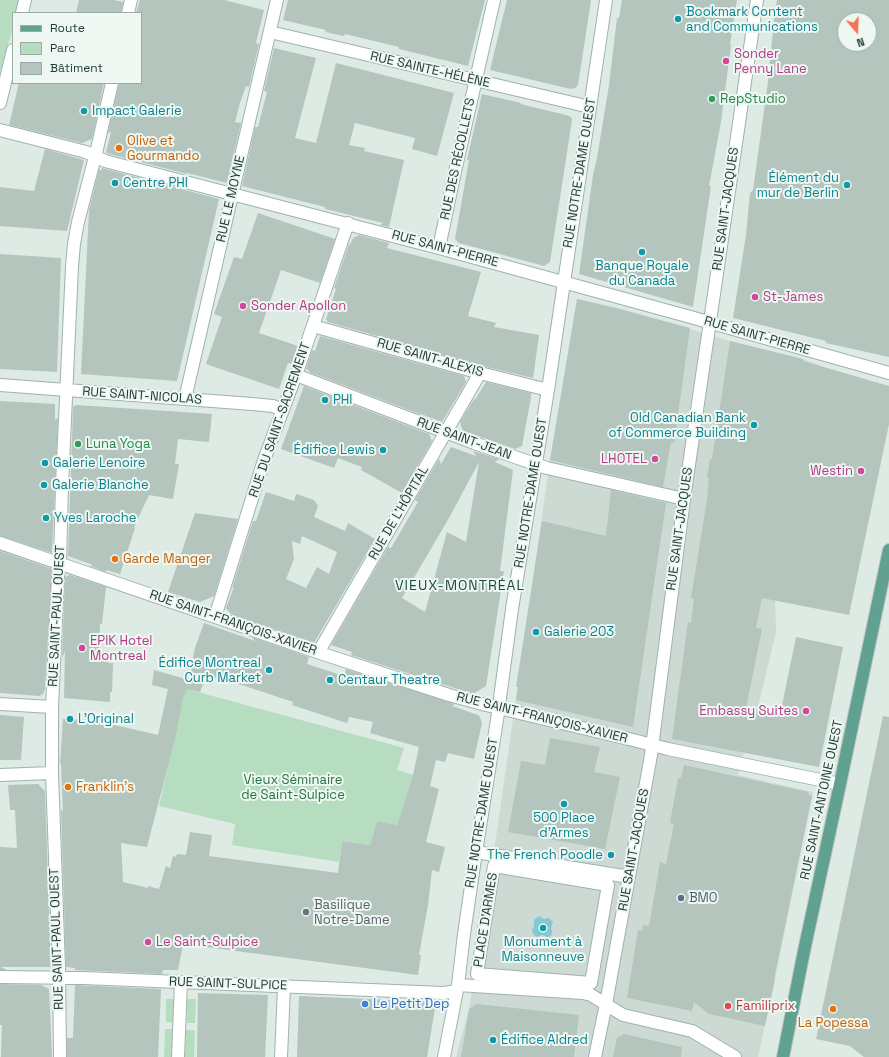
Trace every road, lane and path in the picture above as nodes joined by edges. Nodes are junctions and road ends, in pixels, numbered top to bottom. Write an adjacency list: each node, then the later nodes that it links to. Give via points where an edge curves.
1 (25, 0): 7 (street)
2 (131, 0): 8 (street)
3 (277, 0): 9 (street, RUE LE MOYNE)
4 (494, 0): 11 (street, RUE DES RÉCOLLETS)
5 (606, 0): 14 (street, RUE NOTRE-DAME OUEST)
6 (757, 0): 21 (street, RUE SAINT-JACQUES)
7 (22, 12)
8 (128, 12)
9 (270, 32): 11 (street, RUE SAINTE-HÉLÈNE); 17 (street, RUE LE MOYNE)
10 (12, 54): 13 (street)
11 (475, 80): 14 (street, RUE SAINTE-HÉLÈNE); 19 (street, RUE DES RÉCOLLETS)
12 (112, 84): 16 (street, RUE SAINT-PAUL OUEST)
13 (0, 103)
14 (590, 106): 20 (street, RUE NOTRE-DAME OUEST)
15 (0, 130): 16 (street, RUE SAINT-PIERRE)
16 (95, 156): 17 (street, RUE SAINT-PIERRE, via 105,161); 27 (street, RUE SAINT-PAUL OUEST, via 74,244)
17 (232, 194): 18 (street, RUE SAINT-PIERRE); 29 (street, RUE LE MOYNE)
18 (348, 223): 19 (street, RUE SAINT-PIERRE); 22 (street, RUE DU SAINT-SACREMENT)
19 (440, 248): 20 (street, RUE SAINT-PIERRE)
20 (563, 282): 21 (street, RUE SAINT-PIERRE); 28 (street, RUE NOTRE-DAME OUEST)
21 (710, 322): 24 (street, RUE SAINT-PIERRE); 33 (street, RUE SAINT-JACQUES)
22 (313, 326): 23 (street, RUE SAINT-ALEXIS); 25 (street, RUE DU SAINT-SACREMENT)
23 (480, 373): 28 (street, RUE SAINT-ALEXIS); 31 (street, RUE DE L'HÔPITAL)
24 (889, 373)
25 (296, 375): 30 (street, RUE DU SAINT-SACREMENT); 31 (street, RUE SAINT-JEAN)
26 (0, 385): 27 (street, RUE SAINT-NICOLAS)
27 (66, 390): 29 (street, RUE SAINT-NICOLAS); 36 (street, RUE SAINT-PAUL OUEST)
28 (548, 390): 32 (street, RUE NOTRE-DAME OUEST)
29 (185, 399): 30 (street, RUE SAINT-NICOLAS, via 273,406)
30 (282, 410): 37 (street, RUE DU SAINT-SACREMENT)
31 (446, 433): 32 (street, RUE SAINT-JEAN); 38 (street, RUE DE L'HÔPITAL)
32 (536, 464): 33 (street, RUE SAINT-JEAN); 41 (street, RUE NOTRE-DAME OUEST)
33 (684, 499): 42 (street, RUE SAINT-JACQUES)
34 (0, 543): 36 (street, RUE SAINT-FRANÇOIS-XAVIER)
35 (889, 550): 45 (main road, RUE SAINT-ANTOINE OUEST)
36 (60, 563): 37 (street, RUE SAINT-FRANÇOIS-XAVIER); 40 (street, RUE SAINT-PAUL OUEST)
37 (215, 617): 38 (street, RUE SAINT-FRANÇOIS-XAVIER)
38 (320, 653): 41 (street, RUE SAINT-FRANÇOIS-XAVIER)
39 (0, 704): 40 (street)
40 (52, 707): 43 (street, RUE SAINT-PAUL OUEST)
41 (498, 708): 42 (street, RUE SAINT-FRANÇOIS-XAVIER); 46 (street, RUE NOTRE-DAME OUEST)
42 (652, 745): 45 (street, RUE SAINT-FRANÇOIS-XAVIER); 47 (street, RUE SAINT-JACQUES)
43 (52, 773): 44 (street); 50 (street, RUE SAINT-PAUL OUEST)
44 (0, 774)
45 (840, 784): 61 (main road, RUE SAINT-ANTOINE OUEST)
46 (476, 852): 47 (street, PLACE D'ARMES); 53 (street, RUE NOTRE-DAME OUEST)
47 (629, 877): 54 (street, RUE SAINT-JACQUES)
48 (608, 885): 48 (street, PLACE D'ARMES, via 494,866 477,974 591,983)
49 (0, 977): 50 (street, RUE SAINT-SULPICE)
50 (59, 978): 51 (street, RUE SAINT-SULPICE); 55 (street, RUE SAINT-PAUL OUEST)
51 (181, 982): 52 (street, RUE SAINT-SULPICE); 56 (street)
52 (284, 987): 53 (street, RUE SAINT-SULPICE, via 443,993); 57 (street)
53 (457, 988): 54 (street, PLACE D'ARMES, via 583,993); 58 (street, RUE NOTRE-DAME OUEST)
54 (606, 1004): 59 (street, RUE SAINT-JACQUES); 60 (street, PLACE D'ARMES, via 631,1018 692,1031)
55 (60, 1057)
56 (178, 1057)
57 (281, 1057)
58 (444, 1057)
59 (595, 1057)
60 (735, 1057)
61 (783, 1057)

